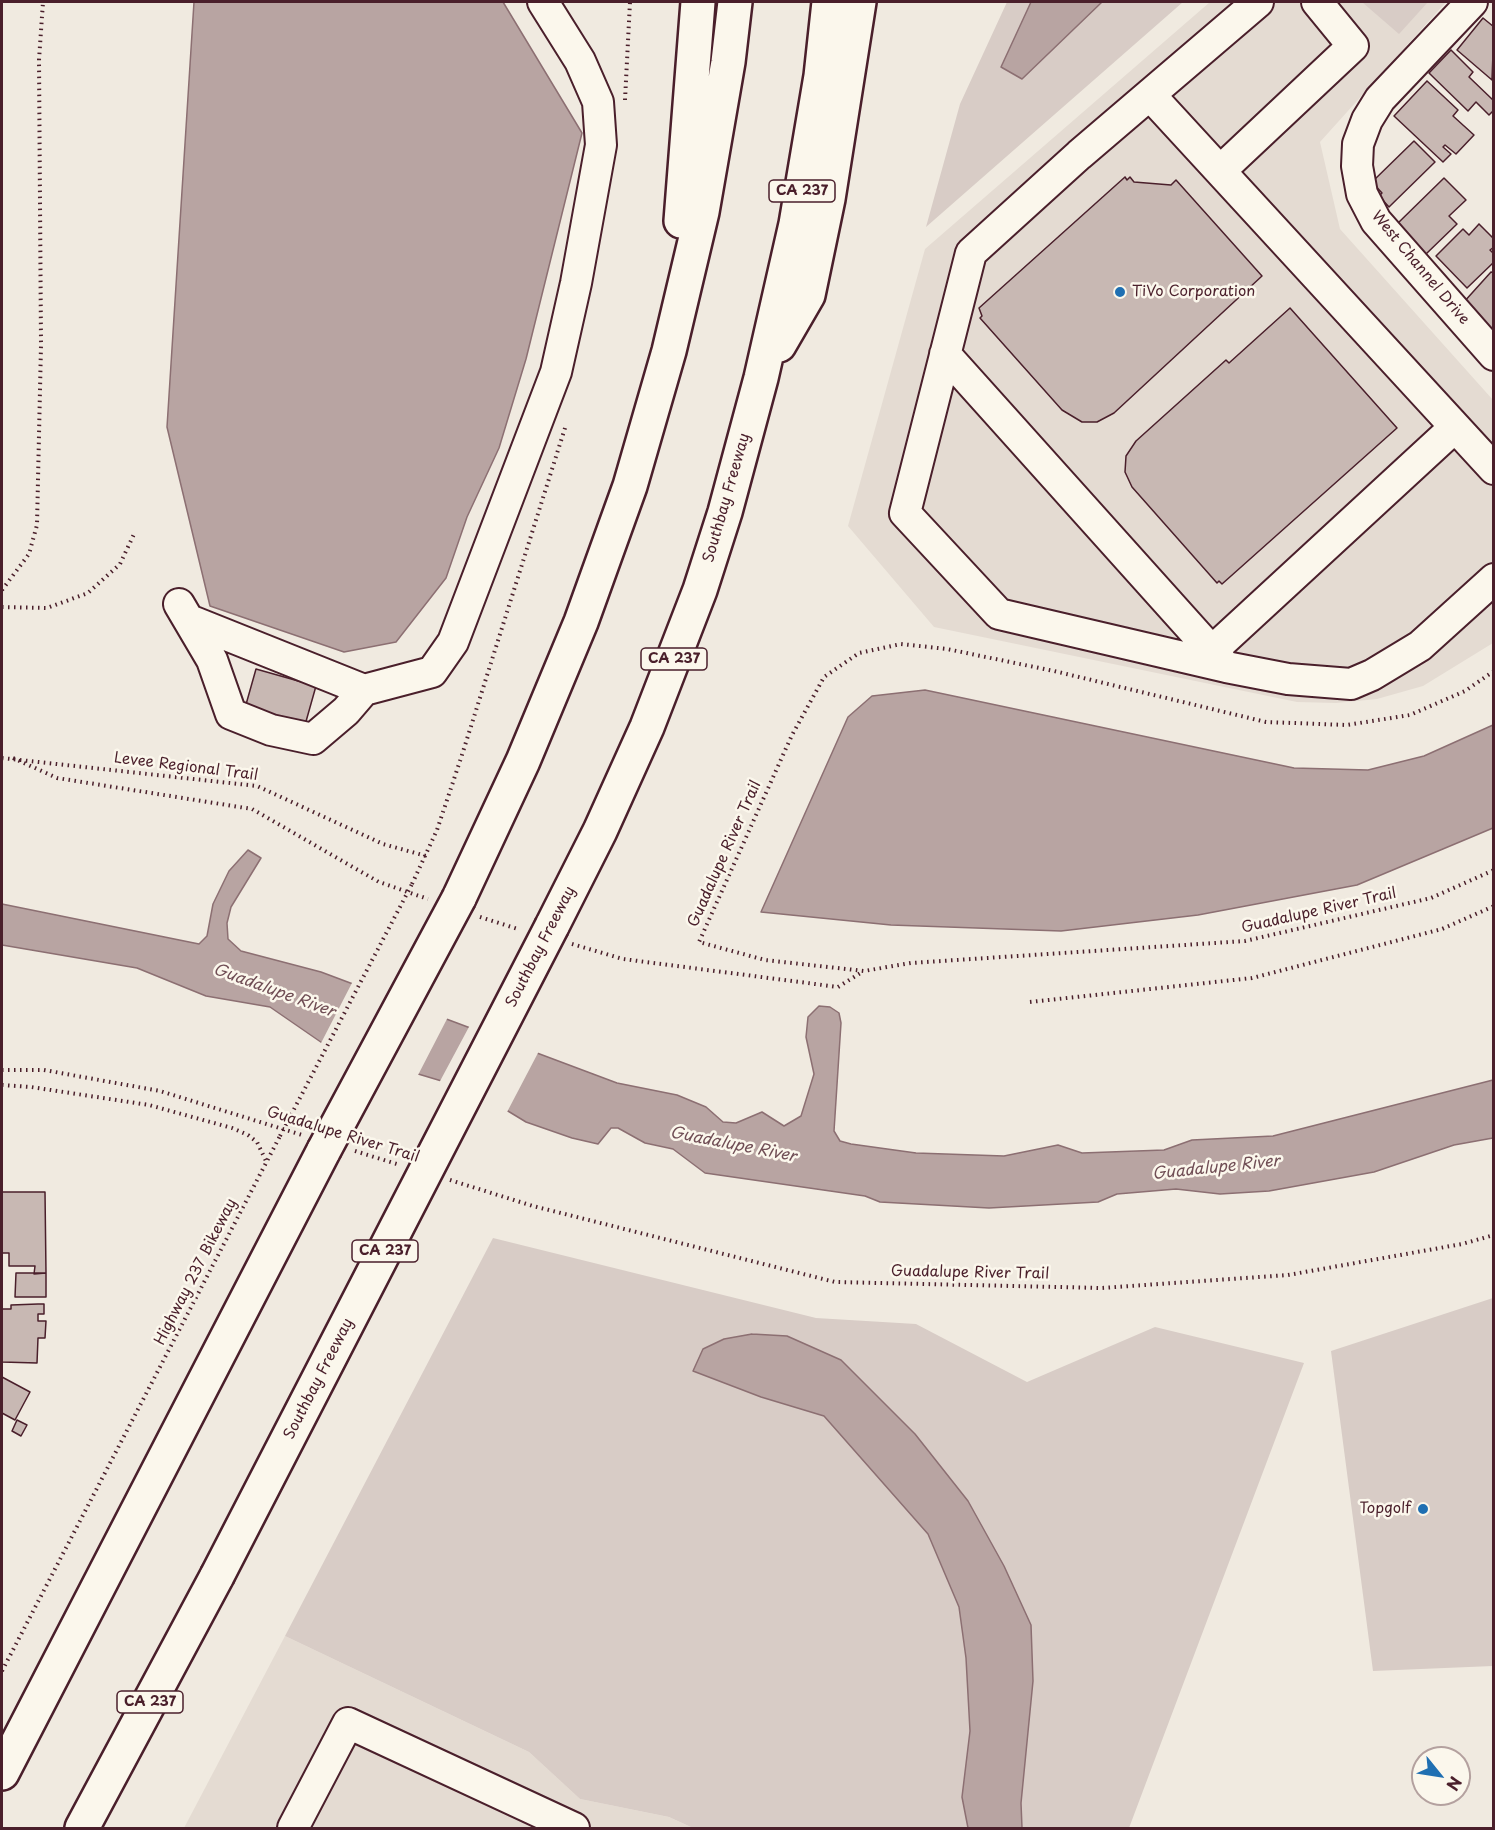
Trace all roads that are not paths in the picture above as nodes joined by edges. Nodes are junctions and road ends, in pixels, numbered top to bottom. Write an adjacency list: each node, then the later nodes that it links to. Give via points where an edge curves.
1 (543, 2): 19 (street, via 580,61 598,102 601,145 556,372 453,642 432,672)
2 (698, 2): 11 (highway)
3 (735, 2): 11 (highway, via 702,212)
4 (829, 2): 14 (highway, Southbay Freeway / CA 237, via 796,224)
5 (859, 2): 14 (highway, via 828,199 807,295)
6 (1258, 2): 9 (street)
7 (1317, 2): 10 (street, via 1353,46)
8 (1472, 2): 13 (street, West Channel Drive, via 1380,99 1358,144 1357,166 1362,194 1376,221)
9 (1150, 95): 10 (street); 12 (street, via 971,253)
10 (1220, 171): 15 (street)
11 (669, 351): 20 (highway, bridge, via 630,486 581,622 523,761 459,898)
12 (945, 354): 18 (street); 18 (street, via 905,513 999,614)
13 (1494, 355)
14 (761, 378): 21 (highway, Southbay Freeway / CA 237, bridge, via 725,512 677,651 625,777 217,1575)
15 (1455, 427): 16 (street); 18 (street)
16 (1494, 469)
17 (1494, 579): 18 (street, via 1420,646 1351,684 1288,679)
18 (1219, 659)
19 (364, 690): 19 (street, via 314,739 271,730 231,714 212,660 184,612)
20 (2, 1773)
21 (82, 1828)
22 (293, 1828): 23 (street, via 348,1723)
23 (574, 1828)

